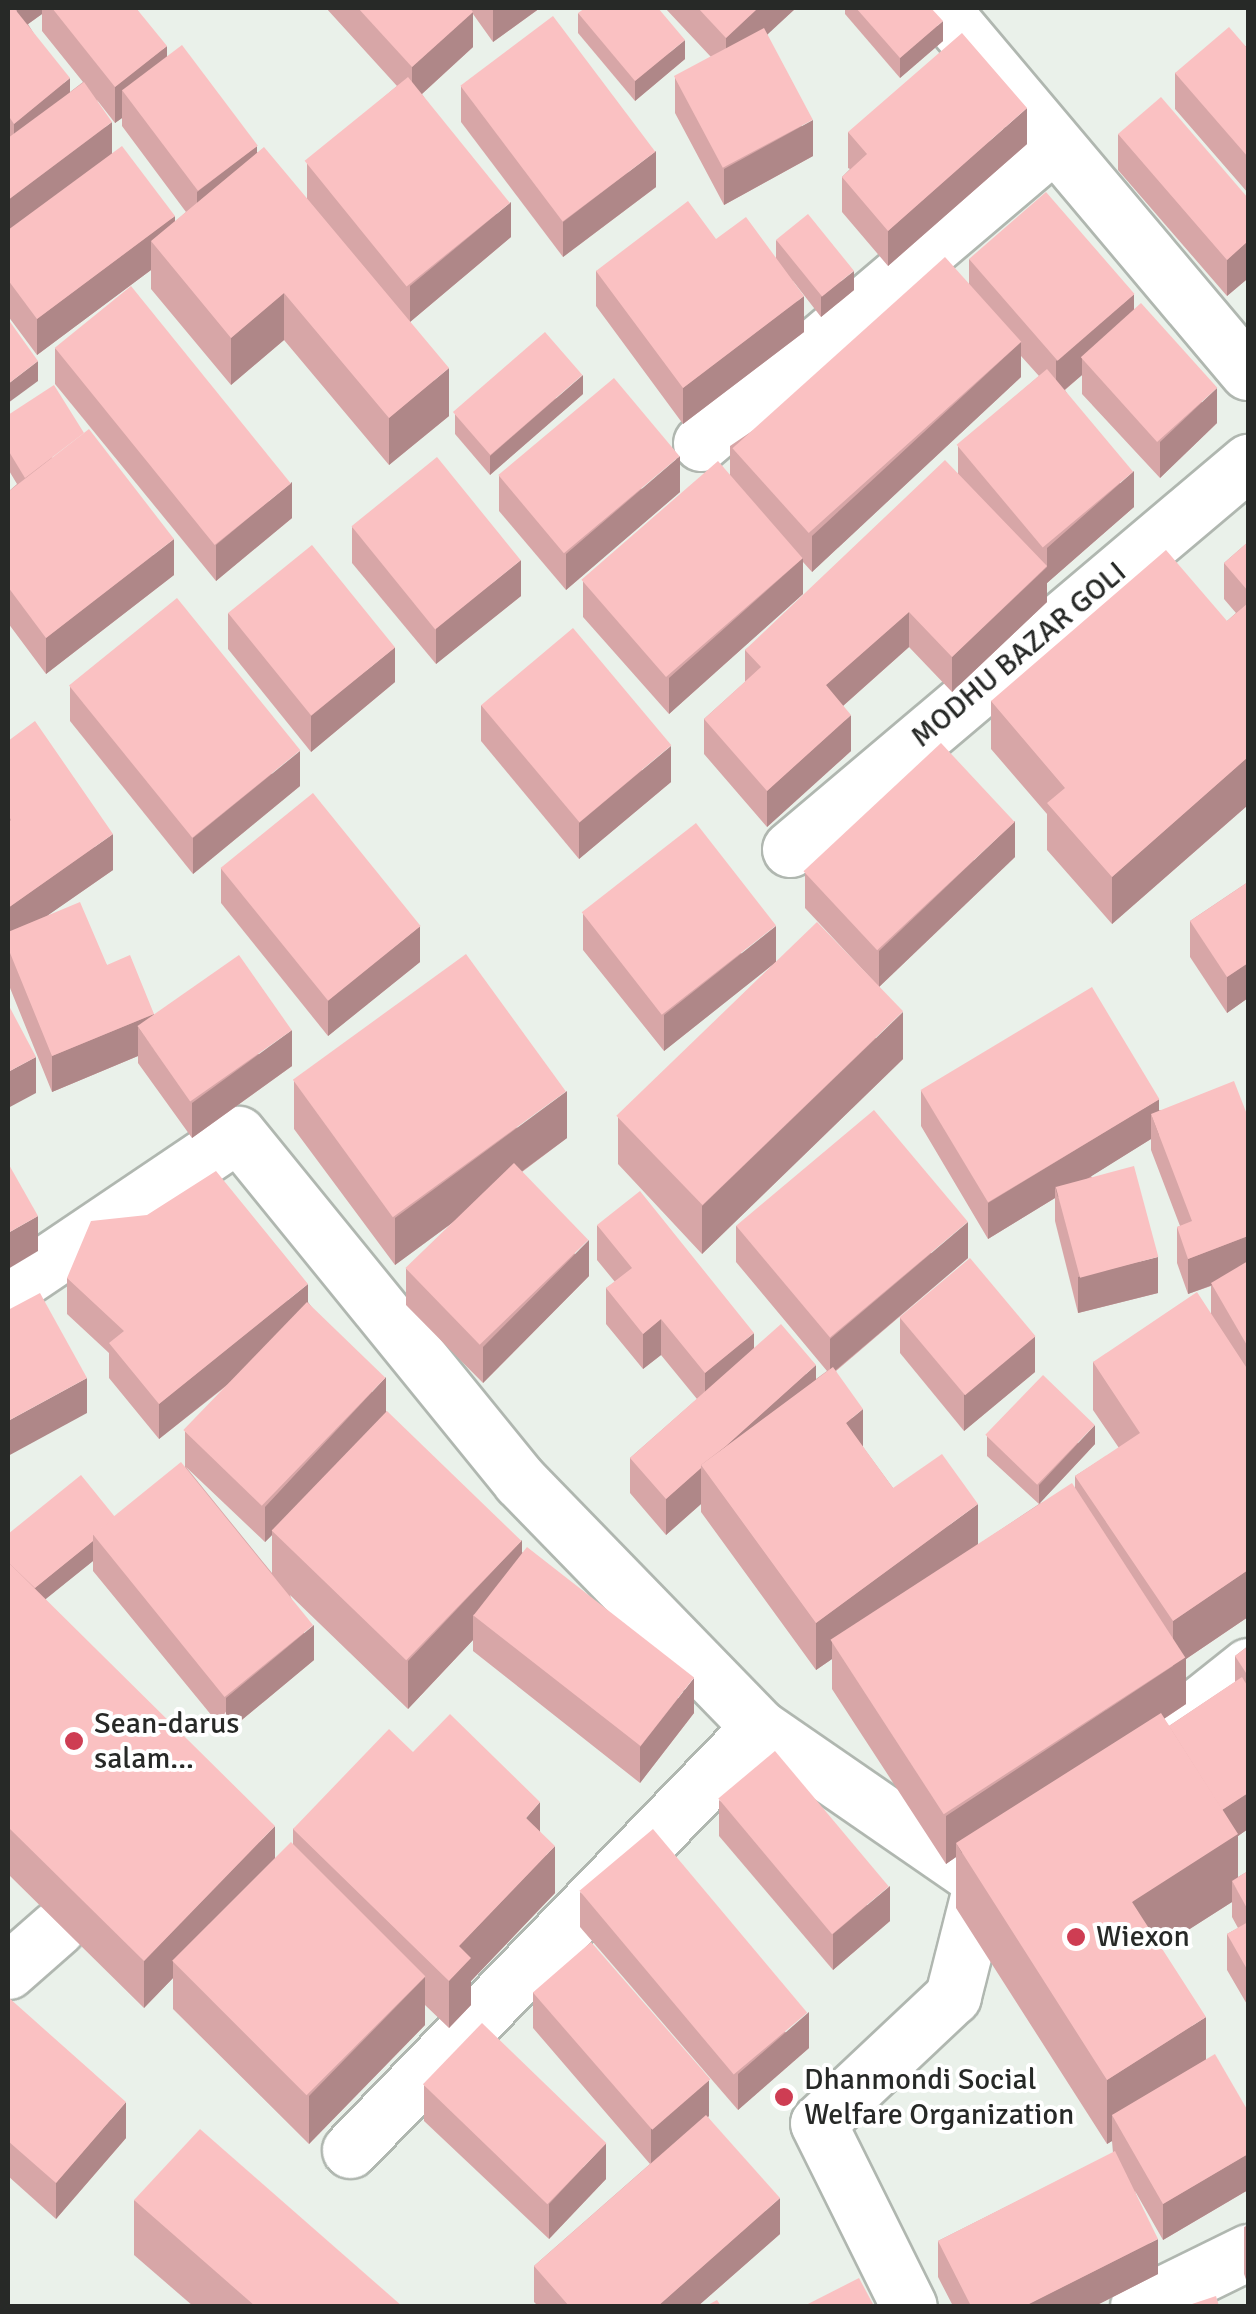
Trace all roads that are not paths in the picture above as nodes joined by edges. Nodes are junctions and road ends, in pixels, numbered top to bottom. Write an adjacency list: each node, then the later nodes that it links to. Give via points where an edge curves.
1 (941, 8): 2 (street)
2 (1053, 145): 3 (street); 4 (street)
3 (1248, 372)
4 (701, 443)
5 (1248, 462): 6 (street, MODHU BAZAR GOLI)
6 (790, 849)
7 (8, 1289): 9 (street, via 238,1134 520,1481)
8 (1248, 1666): 10 (street)
9 (760, 1727): 12 (street); 15 (street)
10 (1085, 1797)
11 (1026, 1845): 12 (street)
12 (982, 1881): 17 (street, via 954,1996 818,2123)
13 (57, 1928): 14 (street)
14 (8, 1971)
15 (350, 2150)
16 (1248, 2252): 18 (street)
17 (909, 2306)
18 (1138, 2306)

